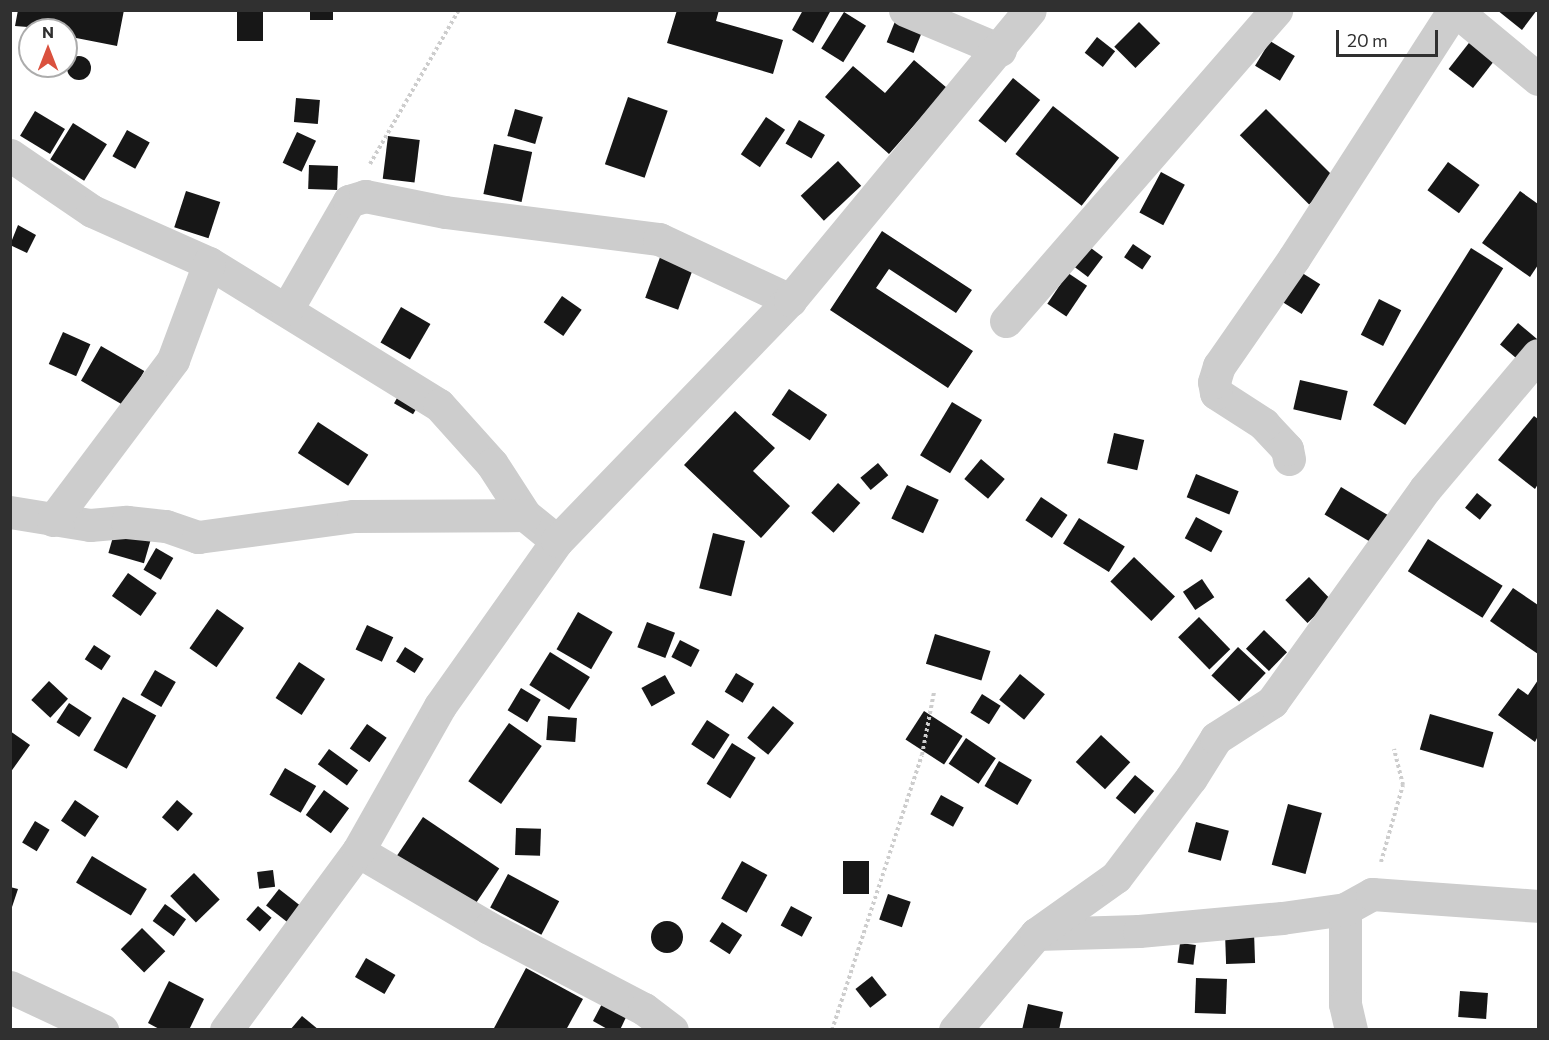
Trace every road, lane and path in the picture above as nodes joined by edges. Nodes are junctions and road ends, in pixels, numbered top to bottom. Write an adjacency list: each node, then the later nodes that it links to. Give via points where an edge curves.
1 (459, 10): 9 (path)
2 (905, 10): 6 (street)
3 (1030, 10): 6 (street)
4 (1276, 10): 13 (street)
5 (1455, 10): 7 (street); 15 (street, via 1219,366 1214,382 1216,393 1264,424 1287,449)
6 (1000, 50): 11 (street)
7 (1539, 79)
8 (10, 154): 10 (street, via 92,211)
9 (349, 201): 11 (street, via 364,196 446,212 659,239); 12 (street)
10 (209, 263): 12 (street); 18 (street, via 173,360)
11 (790, 300): 19 (street)
12 (287, 309): 17 (street, via 439,405 492,464)
13 (1006, 321)
14 (1539, 355): 25 (street, via 1425,489 1272,702 1215,738 1191,778 1116,877)
15 (1289, 459)
16 (10, 512): 18 (street)
17 (525, 515): 18 (street, via 353,516 198,537 166,526 128,522 90,525); 19 (street)
18 (53, 520)
19 (557, 541): 22 (street, via 440,706)
20 (934, 692): 30 (path, via 922,755)
21 (1394, 749): 23 (path, via 1403,785)
22 (358, 851): 28 (street); 29 (street)
23 (1358, 901): 24 (street); 25 (street, via 1233,923); 32 (street, via 1344,1004)
24 (1539, 906)
25 (1036, 934): 31 (street)
26 (10, 987): 27 (street)
27 (102, 1029)
28 (226, 1029)
29 (672, 1029)
30 (832, 1029)
31 (955, 1029)
32 (1351, 1029)

